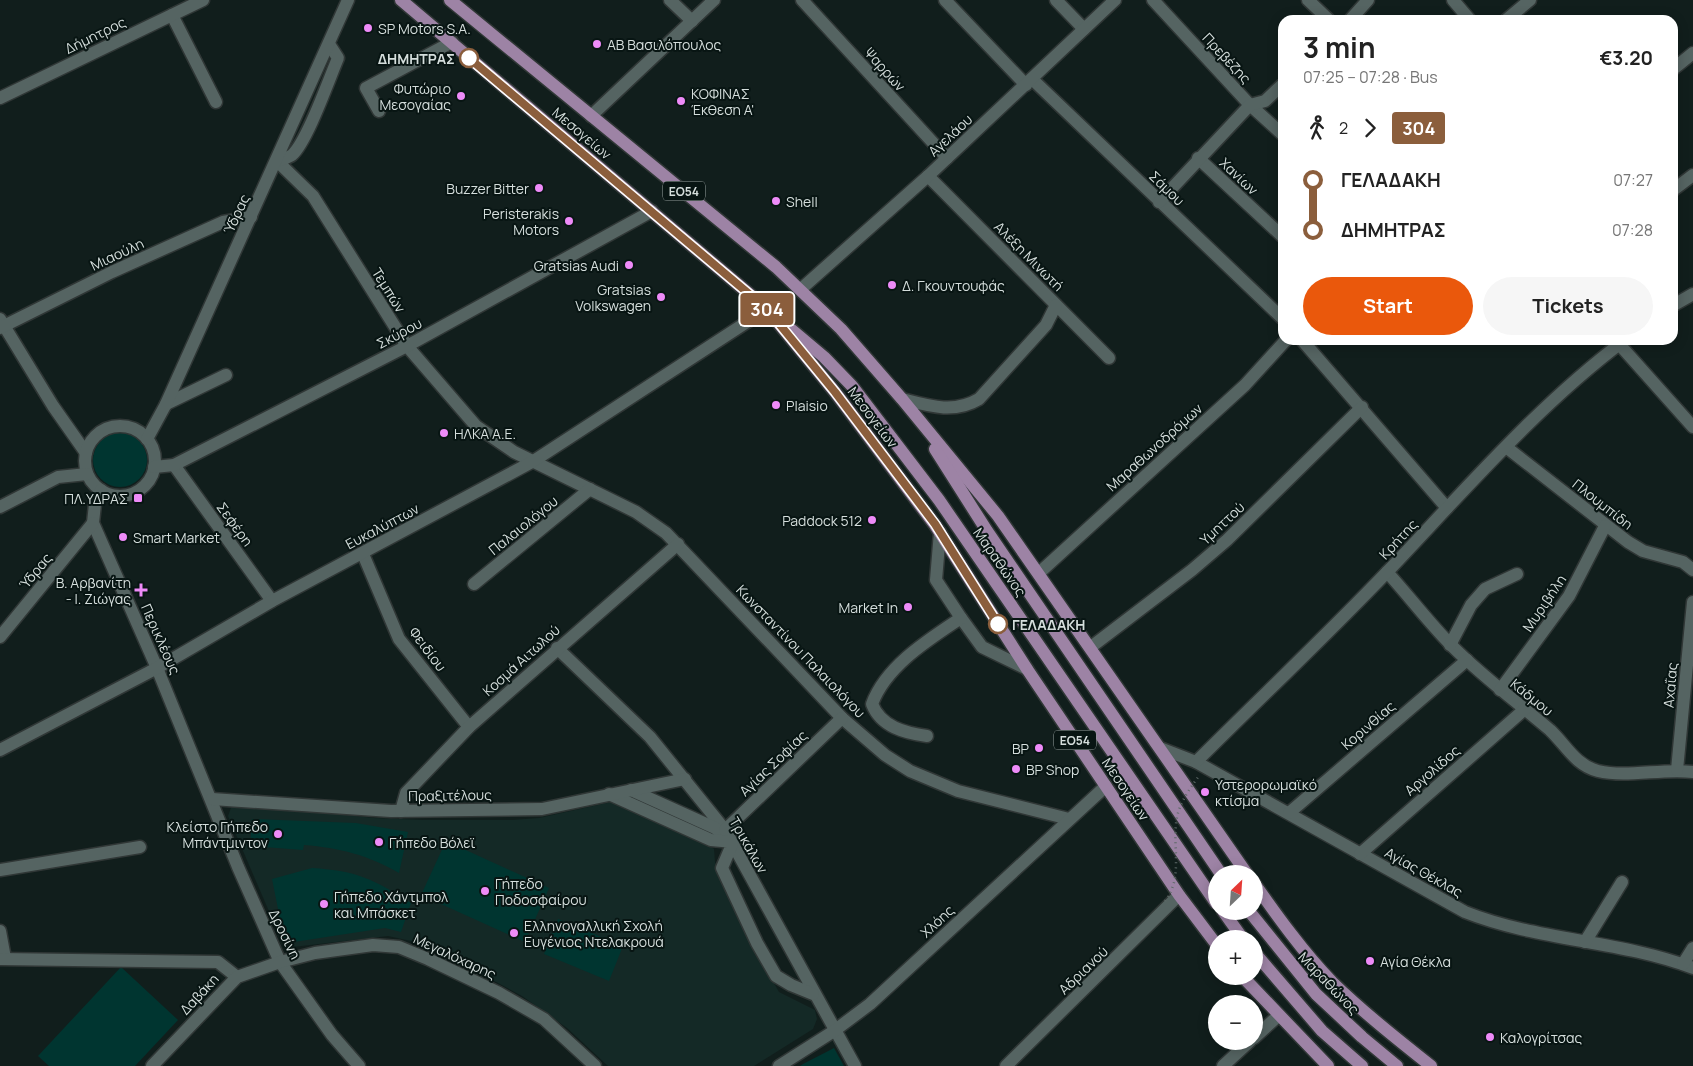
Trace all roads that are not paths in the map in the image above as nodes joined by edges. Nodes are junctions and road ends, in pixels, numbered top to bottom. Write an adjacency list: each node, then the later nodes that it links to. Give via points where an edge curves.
1 (203, 0): 16 (street, Δήμητρος)
2 (348, 0): 36 (street, Ύδρας)
3 (401, 0): 23 (main road, Μεσογείων / ΕΟ54)
4 (450, 0): 32 (main road, Μεσογείων / ΕΟ54)
5 (670, 0): 21 (street)
6 (714, 0): 21 (street)
7 (802, 0): 34 (street, Ψαρρών)
8 (945, 0): 26 (street, Σάμου)
9 (1056, 0): 22 (street)
10 (1115, 0): 22 (street, Αγελάου)
11 (1153, 0): 30 (street, Πρεβέζης)
12 (1308, 0): 17 (street)
13 (1368, 0): 18 (street)
14 (1453, 0): 19 (street)
15 (1530, 0): 20 (street)
16 (172, 15): 28 (street, Δήμητρος); 29 (street)
17 (1324, 15)
18 (1354, 15)
19 (1463, 15)
20 (1512, 15)
21 (692, 21): 32 (street)
22 (1084, 29): 26 (street, Αγελάου)
23 (452, 42): 31 (street, via 366,88); 41 (main road, Μεσογείων / ΕΟ54)
24 (1693, 53): 25 (street)
25 (1678, 65)
26 (1029, 82): 34 (street, Αγελάου); 40 (street, Σάμου)
27 (1278, 89): 30 (street, via 1265,101)
28 (0, 98)
29 (216, 102)
30 (1250, 105): 33 (street, Πρεβέζης); 35 (street)
31 (379, 111)
32 (591, 116): 44 (main road, Μεσογείων / ΕΟ54)
33 (1278, 130)
34 (947, 158): 38 (street, Αγελάου)
35 (1198, 158): 40 (street); 43 (street, Χανίων)
36 (277, 161): 42 (street, Ύδρας); 55 (street, Τεμπών, via 321,207)
37 (1693, 175): 39 (street)
38 (928, 176): 44 (street, Αγελάου); 47 (street, Αλέξη Μινωτή)
39 (1678, 187)
40 (1159, 202): 49 (street, Σάμου)
41 (652, 212): 48 (main road, Μεσογείων / ΕΟ54); 55 (street, Σκύρου)
42 (251, 217): 50 (street, Μιαούλη, via 215,226); 59 (street, Ύδρας)
43 (1278, 232)
44 (802, 289): 58 (main road, Μεσογείων / ΕΟ54)
45 (1693, 294): 46 (street)
46 (1678, 303)
47 (1056, 305): 56 (street, Αλέξη Μινωτή); 58 (street, via 1046,325 973,402 955,409)
48 (767, 309): 65 (street, Ευκαλύπτων); 75 (main road, Μεσογείων / ΕΟ54, via 835,392); 120 (main road, Μαραθώνος / ΕΟ54, via 824,357 852,386 933,493)
49 (1278, 314)
50 (1, 324): 64 (street)
51 (1281, 345): 79 (street, Μαραθωνοδρόμων, via 1245,385)
52 (1306, 345): 60 (street)
53 (1618, 345): 63 (street, Κρήτης)
54 (1625, 345): 61 (street)
55 (407, 346): 65 (street, Τεμπών, via 476,426); 66 (street, Σκύρου)
56 (1109, 358)
57 (226, 375): 59 (street)
58 (902, 399): 79 (main road, Μεσογείων / ΕΟ54, via 998,516); 116 (main road, Μαραθώνος / ΕΟ54, via 987,531)
59 (166, 404): 62 (street, Ύδρας)
60 (1362, 407): 72 (street); 89 (street, Υμηττού, via 1227,540)
61 (1693, 427)
62 (147, 439): 64 (street, via 125,426 112,427 100,432); 67 (street)
63 (1506, 447): 72 (street, Κρήτης); 74 (street, Πλουμπίδη)
64 (86, 453): 68 (street)
65 (532, 462): 69 (street, Κωνσταντίνου Παλαιολόγου); 77 (street, Ευκαλύπτων)
66 (174, 465): 67 (street, Σκύρου); 83 (street, Σεφέρη)
67 (154, 468): 70 (street, via 145,484 129,494 110,494)
68 (87, 474): 70 (street); 71 (street, via 58,477)
69 (590, 489): 76 (street, Κωνσταντίνου Παλαιολόγου, via 636,512); 82 (street, Παλαιολόγου)
70 (101, 490): 73 (street, via 95,504)
71 (0, 507)
72 (1447, 508): 80 (street, Κρήτης)
73 (94, 524): 87 (street, Ύδρας); 92 (street, Περικλέους)
74 (1605, 526): 78 (street, Πλουμπίδη, via 1643,552 1683,562); 94 (street, Μυριβήλη, via 1569,596)
75 (940, 532): 85 (street, via 936,580); 93 (main road, Μεσογείων / ΕΟ54)
76 (678, 544): 90 (street, Κοσμά Αιτωλού); 96 (street, Κωνσταντίνου Παλαιολόγου)
77 (363, 554): 83 (street, Ευκαλύπτων); 97 (street, Φειδίου, via 399,639)
78 (1692, 568)
79 (1039, 572): 89 (main road, Μεσογείων / ΕΟ54)
80 (1387, 572): 88 (street, Κάδμου); 101 (street, Κρήτης)
81 (1517, 574): 88 (street, via 1485,589)
82 (474, 584)
83 (272, 601): 92 (street, Ευκαλύπτων)
84 (1693, 602): 86 (street, Αχαΐας)
85 (960, 618): 93 (street, via 982,647); 98 (street, via 900,665 877,690 872,704 876,712 897,729)
86 (1692, 636): 102 (street, Αχαΐας)
87 (0, 637)
88 (1450, 645): 91 (street, Κάδμου)
89 (1091, 647): 99 (main road, Μεσογείων / ΕΟ54)
90 (557, 648): 97 (street, Κοσμά Αιτωλού); 104 (street, Τρικάλων, via 650,737)
91 (1466, 660): 94 (street, Κάδμου); 110 (street, Κορινθίας)
92 (157, 668): 100 (street, Ευκαλύπτων); 108 (street, Περικλέους)
93 (1027, 669): 105 (main road, Μεσογείων / ΕΟ54)
94 (1500, 690): 95 (street, Κάδμου)
95 (1525, 709): 102 (street, Κάδμου, via 1568,752 1598,771); 115 (street, Αργολίδος)
96 (842, 718): 111 (street, Κωνσταντίνου Παλαιολόγου, via 885,755 932,782); 112 (street, Αγίας Σοφίας)
97 (469, 727): 109 (street, Κοσμά Αιτωλού, via 406,793)
98 (928, 736)
99 (1160, 748): 101 (street, Αγίας Θέκλας); 117 (main road, Μεσογείων / ΕΟ54)
100 (0, 750)
101 (1196, 762): 110 (street, Αγίας Θέκλας)
102 (1677, 770): 103 (street, Κάδμου)
103 (1693, 772)
104 (685, 779): 106 (street, Πραξιτέλους); 112 (street, Τρικάλων)
105 (1106, 786): 111 (street, Χλόης); 121 (main road, Μεσογείων / ΕΟ54)
106 (631, 790): 107 (street, Πραξιτέλους); 113 (street, via 715,828)
107 (609, 794): 109 (street, Πραξιτέλους, via 542,809); 113 (street, via 712,840)
108 (212, 799): 109 (street, Πραξιτέλους); 129 (street, Δροσίνη)
109 (401, 811)
110 (1289, 813): 115 (street, Αγίας Θέκλας)
111 (1070, 819): 137 (street, Χλόης, via 870,1004)
112 (725, 830): 113 (street, Τρικάλων)
113 (733, 842): 134 (street, Τρικάλων); 134 (street, via 722,868 758,942 776,976)
114 (140, 847): 118 (street)
115 (1360, 854): 126 (street, Αγίας Θέκλας, via 1464,912 1487,921)
116 (1215, 865)
117 (1241, 865)
118 (0, 870)
119 (1622, 882): 126 (street)
120 (1208, 890)
121 (1179, 895): 125 (main road, Μεσογείων / ΕΟ54); 144 (street, Αδριανού)
122 (1263, 895): 149 (main road, via 1331,981)
123 (1256, 920): 148 (main road, Μαραθώνος, via 1316,994)
124 (0, 931): 128 (street)
125 (1208, 933)
126 (1585, 942): 131 (street, Αγίας Θέκλας)
127 (1693, 948): 131 (street)
128 (2, 960): 132 (street, via 218,962)
129 (280, 962): 132 (street, Δαβάκη); 140 (street, Δροσίνη, via 332,1035); 141 (street, Μεγαλόχαρης, via 349,947 373,944 399,947 490,989 544,1020)
130 (1263, 963): 147 (main road, via 1316,1025)
131 (1688, 966)
132 (237, 977): 139 (street, Δαβάκη)
133 (1250, 985): 135 (main road)
134 (813, 994): 137 (street, Τρικάλων)
135 (1278, 1016): 136 (street); 146 (main road)
136 (1263, 1030)
137 (834, 1031): 142 (street, Χλόης); 143 (street, Τρικάλων)
138 (1240, 1050): 145 (street)
139 (152, 1066)
140 (359, 1066)
141 (595, 1066)
142 (779, 1066)
143 (854, 1066)
144 (1006, 1066)
145 (1223, 1066)
146 (1328, 1066)
147 (1362, 1066)
148 (1397, 1066)
149 (1431, 1066)

